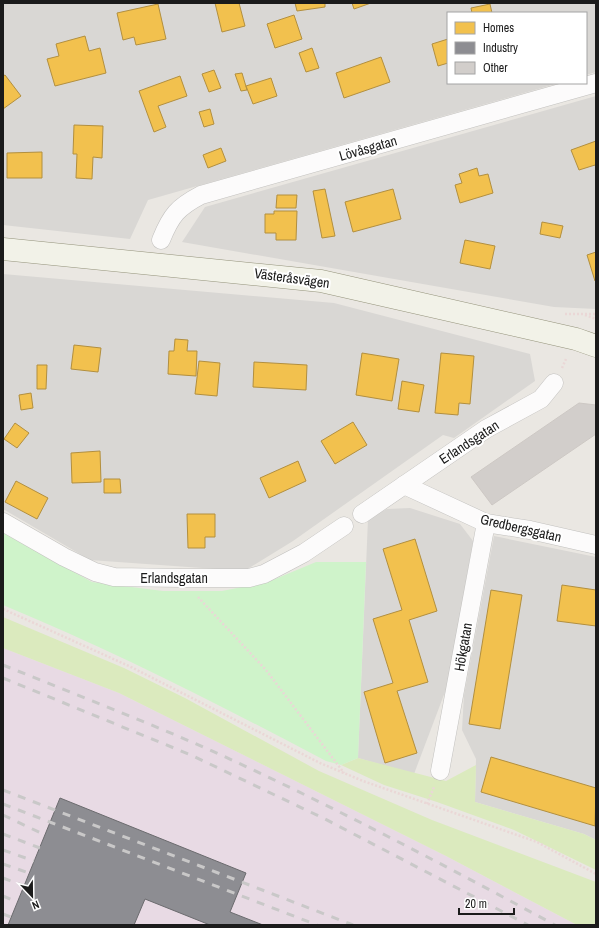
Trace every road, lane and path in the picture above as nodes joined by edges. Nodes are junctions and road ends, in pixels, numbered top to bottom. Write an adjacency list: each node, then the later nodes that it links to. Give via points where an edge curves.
1 (596, 83): 2 (street, Lövåsgatan, via 202,195 184,204 168,222)
2 (162, 240)
3 (3, 250): 6 (street, Västeråsvägen, via 322,281)
4 (583, 314): 5 (path)
5 (596, 319)
6 (586, 340): 7 (street, Västeråsvägen)
7 (596, 346)
8 (554, 383): 9 (street, Erlandsgatan, via 542,398 486,429)
9 (404, 485): 10 (street, Erlandsgatan); 12 (street, Gredbergsgatan)
10 (362, 514)
11 (3, 522): 15 (street, Erlandsgatan, via 64,557 114,578)
12 (486, 523): 14 (street, Gredbergsgatan); 17 (street, Hökgatan)
13 (344, 526): 15 (street, Erlandsgatan, via 304,553 264,574 249,578)
14 (596, 545)
15 (182, 578): 18 (path, via 266,670)
16 (3, 609): 18 (path, via 145,674 281,744)
17 (440, 771)
18 (344, 773): 19 (path, via 537,842)
19 (596, 874)

